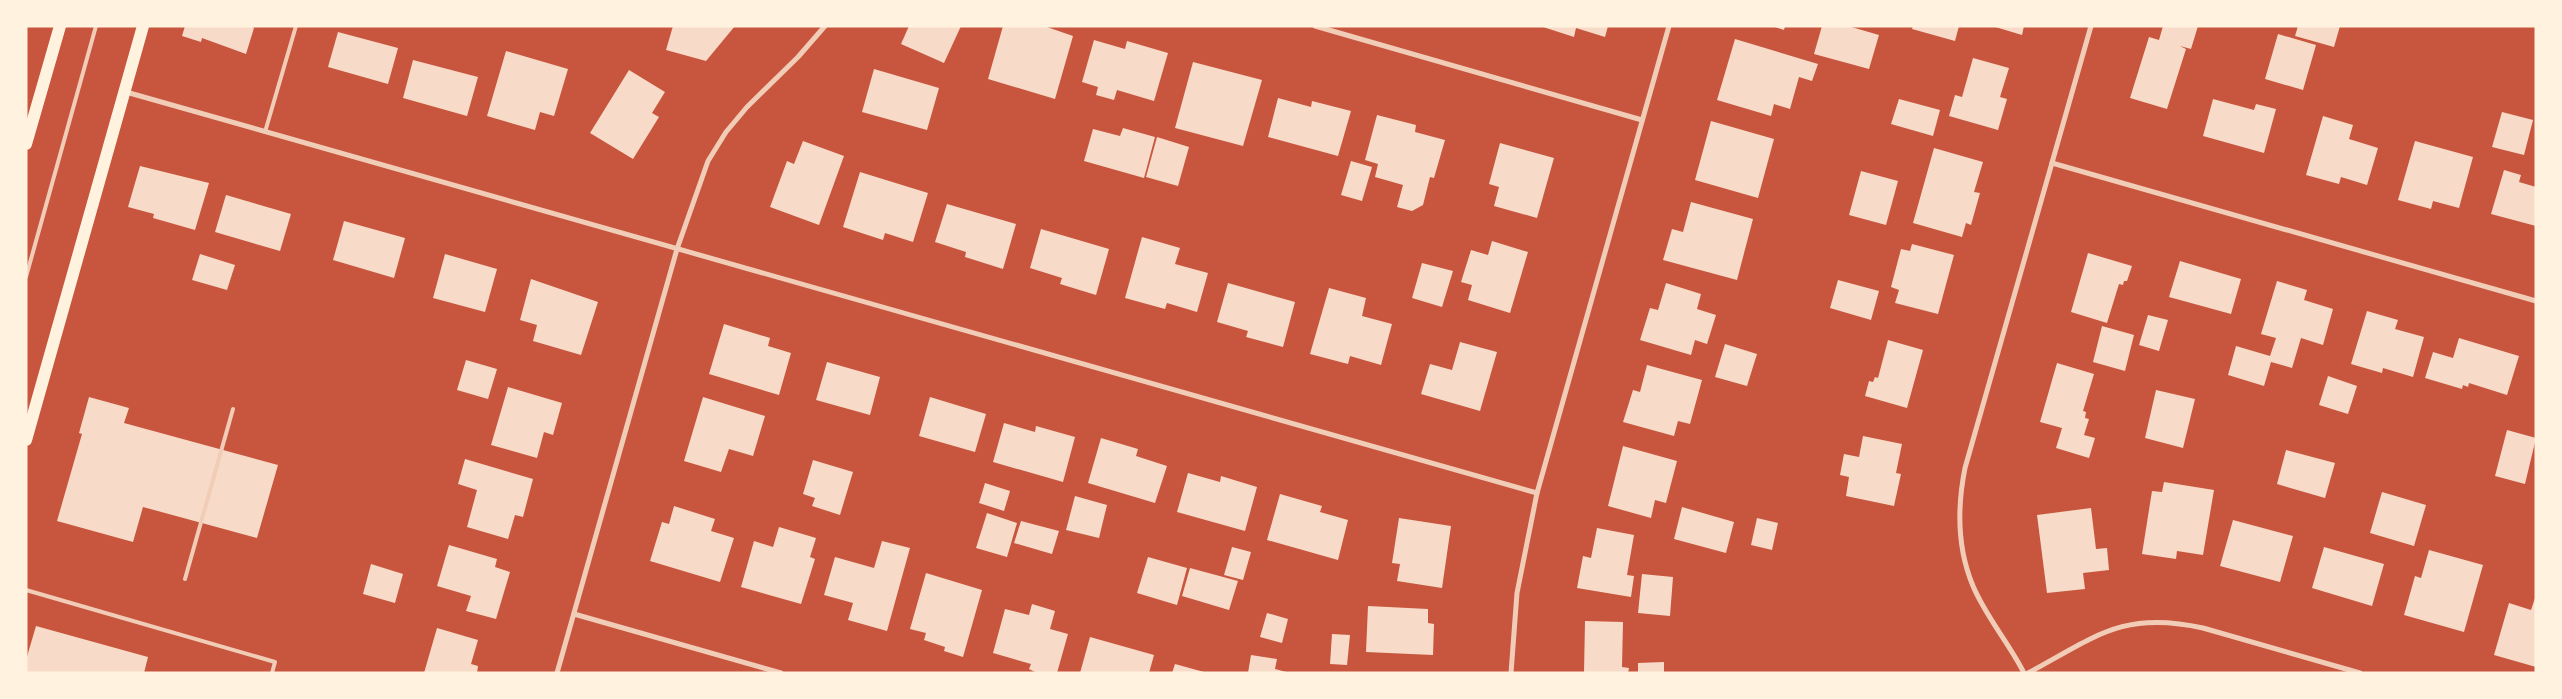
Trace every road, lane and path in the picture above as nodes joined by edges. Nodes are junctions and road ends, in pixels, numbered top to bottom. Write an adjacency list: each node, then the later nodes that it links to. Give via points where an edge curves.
1 (60, 26): 12 (main road)
2 (96, 26): 15 (lane)
3 (143, 26): 9 (main road)
4 (296, 26): 11 (lane)
5 (825, 26): 14 (street, via 726,132 708,161)
6 (1315, 26): 10 (street)
7 (1669, 26): 10 (street)
8 (2091, 26): 13 (street)
9 (125, 92): 11 (street); 18 (main road)
10 (1642, 120): 19 (street)
11 (265, 132): 14 (street)
12 (26, 144)
13 (2052, 163): 16 (street); 27 (street, via 1960,494 1962,543 1974,587)
14 (676, 249): 19 (street); 22 (street)
15 (26, 277)
16 (2536, 301)
17 (233, 409): 20 (lane)
18 (26, 440)
19 (1537, 493): 26 (street, via 1517,593)
20 (185, 579)
21 (26, 590): 23 (lane, via 275,662)
22 (574, 614): 24 (street); 25 (street)
23 (272, 673)
24 (557, 673)
25 (781, 673)
26 (1511, 673)
27 (2024, 673)
28 (2028, 673): 29 (street, via 2100,633 2125,624 2151,620 2203,628)
29 (2360, 673)

